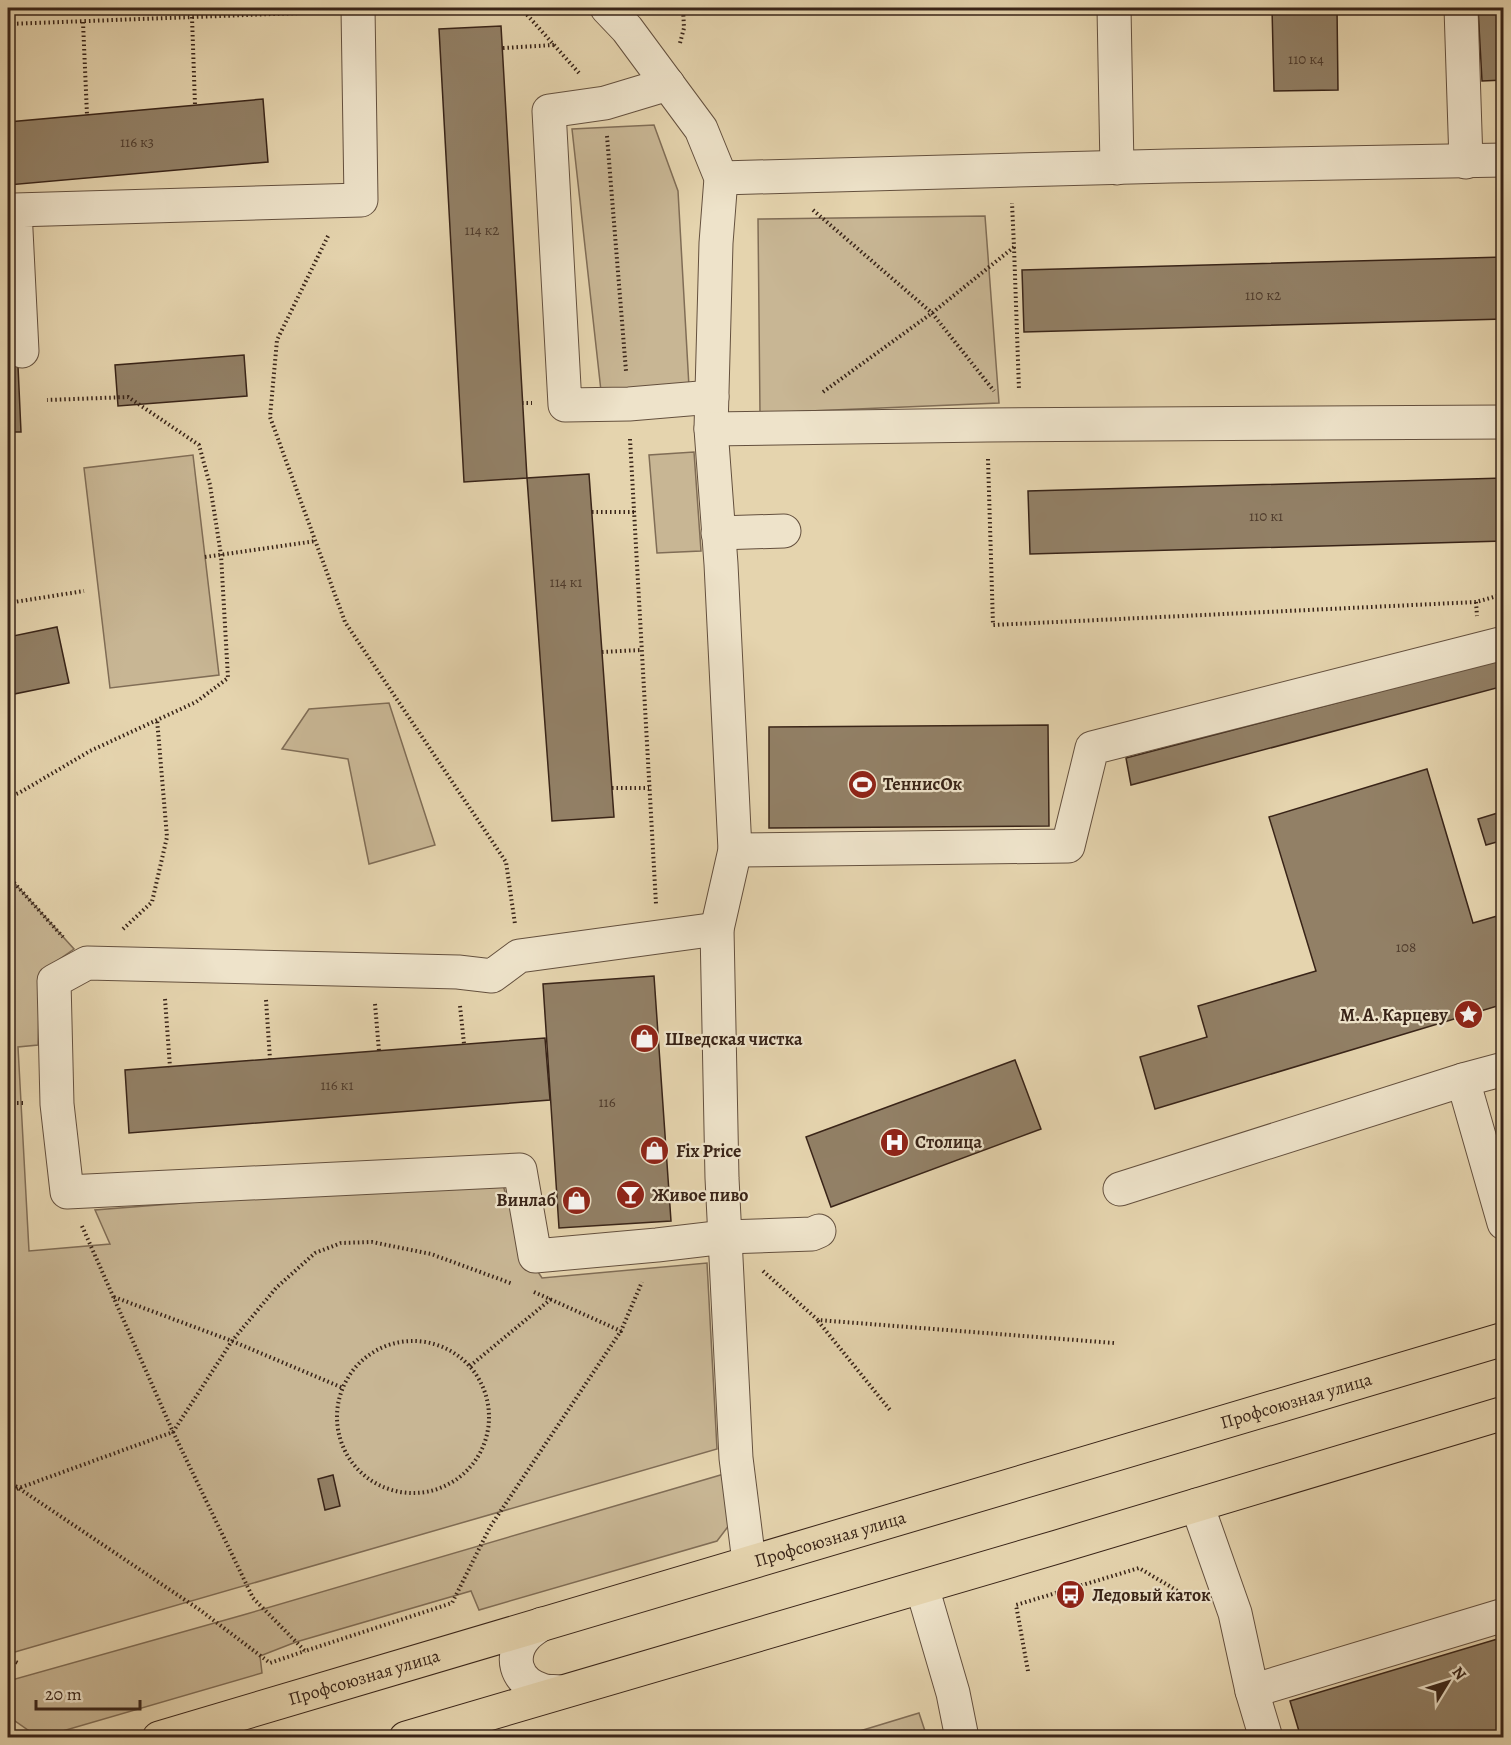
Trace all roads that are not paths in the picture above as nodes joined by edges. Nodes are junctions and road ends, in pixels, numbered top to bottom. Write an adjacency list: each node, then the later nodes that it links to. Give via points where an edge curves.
1 (607, 8): 5 (street)
2 (1114, 8): 8 (street)
3 (1461, 8): 7 (street)
4 (358, 9): 10 (street, via 361,201 15,210)
5 (668, 84): 9 (street, via 701,129); 11 (street, via 605,103 549,111 565,405)
6 (1503, 160): 7 (street)
7 (1466, 162): 8 (street)
8 (1117, 168): 9 (street)
9 (721, 178): 11 (street)
10 (22, 351)
11 (712, 397): 13 (street)
12 (1503, 422): 13 (street)
13 (711, 429): 15 (street)
14 (784, 531): 15 (street)
15 (718, 533): 17 (street)
16 (1503, 643): 17 (street, via 1092,748 1068,846)
17 (735, 850): 18 (street)
18 (717, 929): 24 (street); 24 (street, via 519,956 492,976 87,963 54,981 57,1104 67,1192 520,1170 535,1256)
19 (1503, 1069): 20 (street)
20 (1463, 1080): 21 (street); 22 (street)
21 (1119, 1189)
22 (1503, 1223)
23 (819, 1231): 24 (street)
24 (725, 1237): 28 (street, via 736,1458)
25 (1503, 1339): 28 (main road, Профсоюзная улица)
26 (1503, 1413): 27 (main road)
27 (1197, 1505): 29 (main road); 32 (street, via 1235,1614)
28 (749, 1562): 31 (main road, Профсоюзная улица)
29 (922, 1587): 33 (main road); 36 (street)
30 (1503, 1615): 32 (street)
31 (542, 1623): 33 (street, via 519,1648 515,1661 518,1673 537,1688); 34 (main road, Профсоюзная улица)
32 (1252, 1691): 37 (street)
33 (560, 1692): 35 (main road)
34 (159, 1737)
35 (406, 1737)
36 (962, 1737)
37 (1266, 1737)

